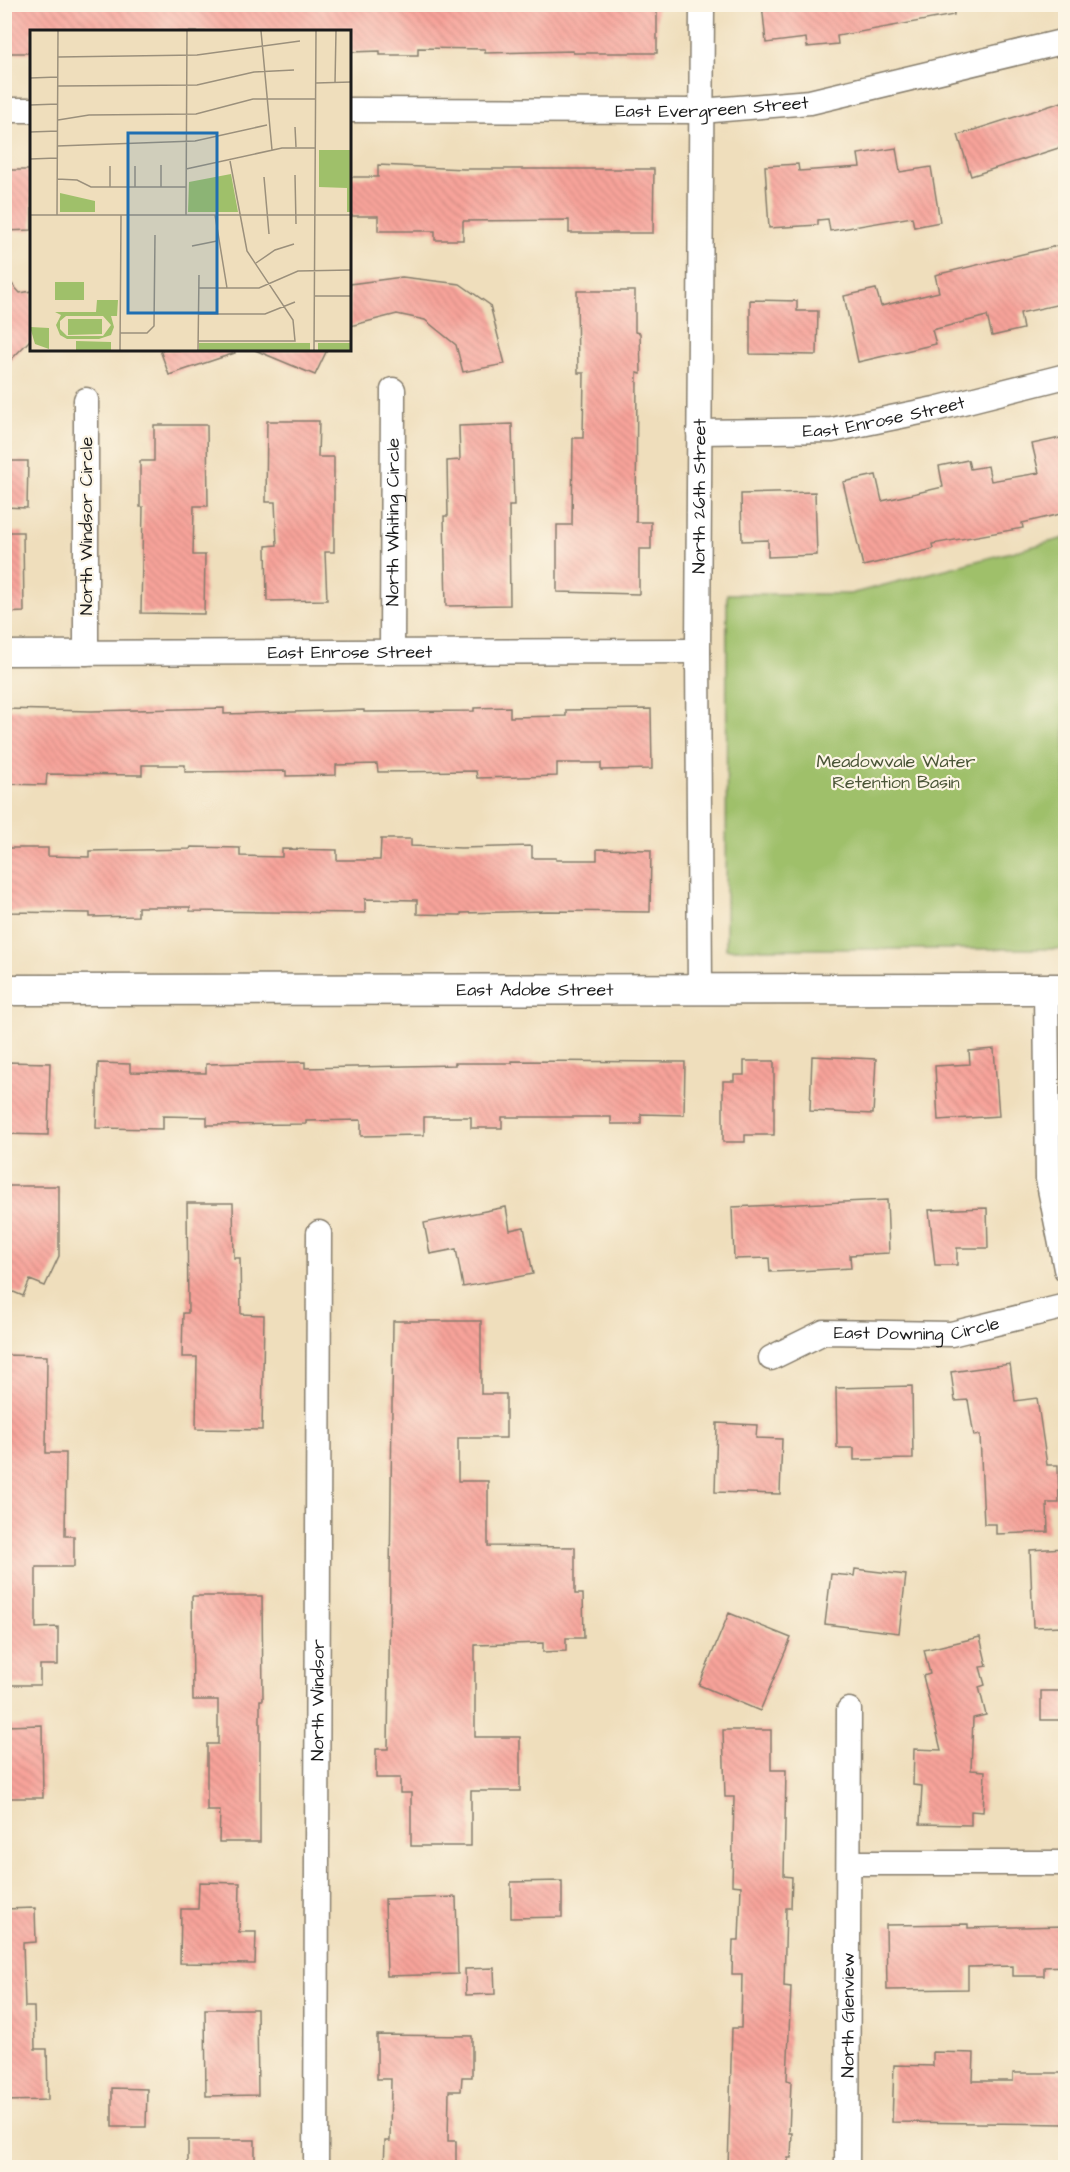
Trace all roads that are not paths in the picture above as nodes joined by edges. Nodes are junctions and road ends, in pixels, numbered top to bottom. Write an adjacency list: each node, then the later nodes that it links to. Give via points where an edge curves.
1 (702, 4): 6 (street, North 26th Street)
2 (1065, 41): 6 (street, East Evergreen Street, via 810,102)
3 (4, 110): 4 (street)
4 (30, 110)
5 (351, 110): 6 (street, East Evergreen Street)
6 (701, 111): 10 (street, North 26th Street)
7 (1065, 376): 10 (street, East Enrose Street, via 832,430)
8 (393, 390): 12 (street, North Whiting Circle)
9 (86, 400): 14 (street, North Windsor Circle)
10 (699, 432): 11 (street, North 26th Street)
11 (698, 651): 12 (street, East Enrose Street); 17 (street, North 26th Street)
12 (392, 652): 14 (street, East Enrose Street)
13 (4, 653): 14 (street, East Enrose Street)
14 (86, 653)
15 (1056, 989): 17 (street, East Adobe Street); 19 (street, via 1048,1179)
16 (4, 990): 17 (street, East Adobe Street)
17 (700, 990)
18 (319, 1233): 25 (street, North Windsor)
19 (1065, 1269)
20 (1065, 1306): 21 (street, East Downing Circle, via 951,1334 824,1332)
21 (771, 1358)
22 (849, 1710): 23 (street, North Glenview)
23 (849, 1863): 24 (street); 26 (street, North Glenview)
24 (1065, 1863)
25 (316, 2168)
26 (847, 2168)

